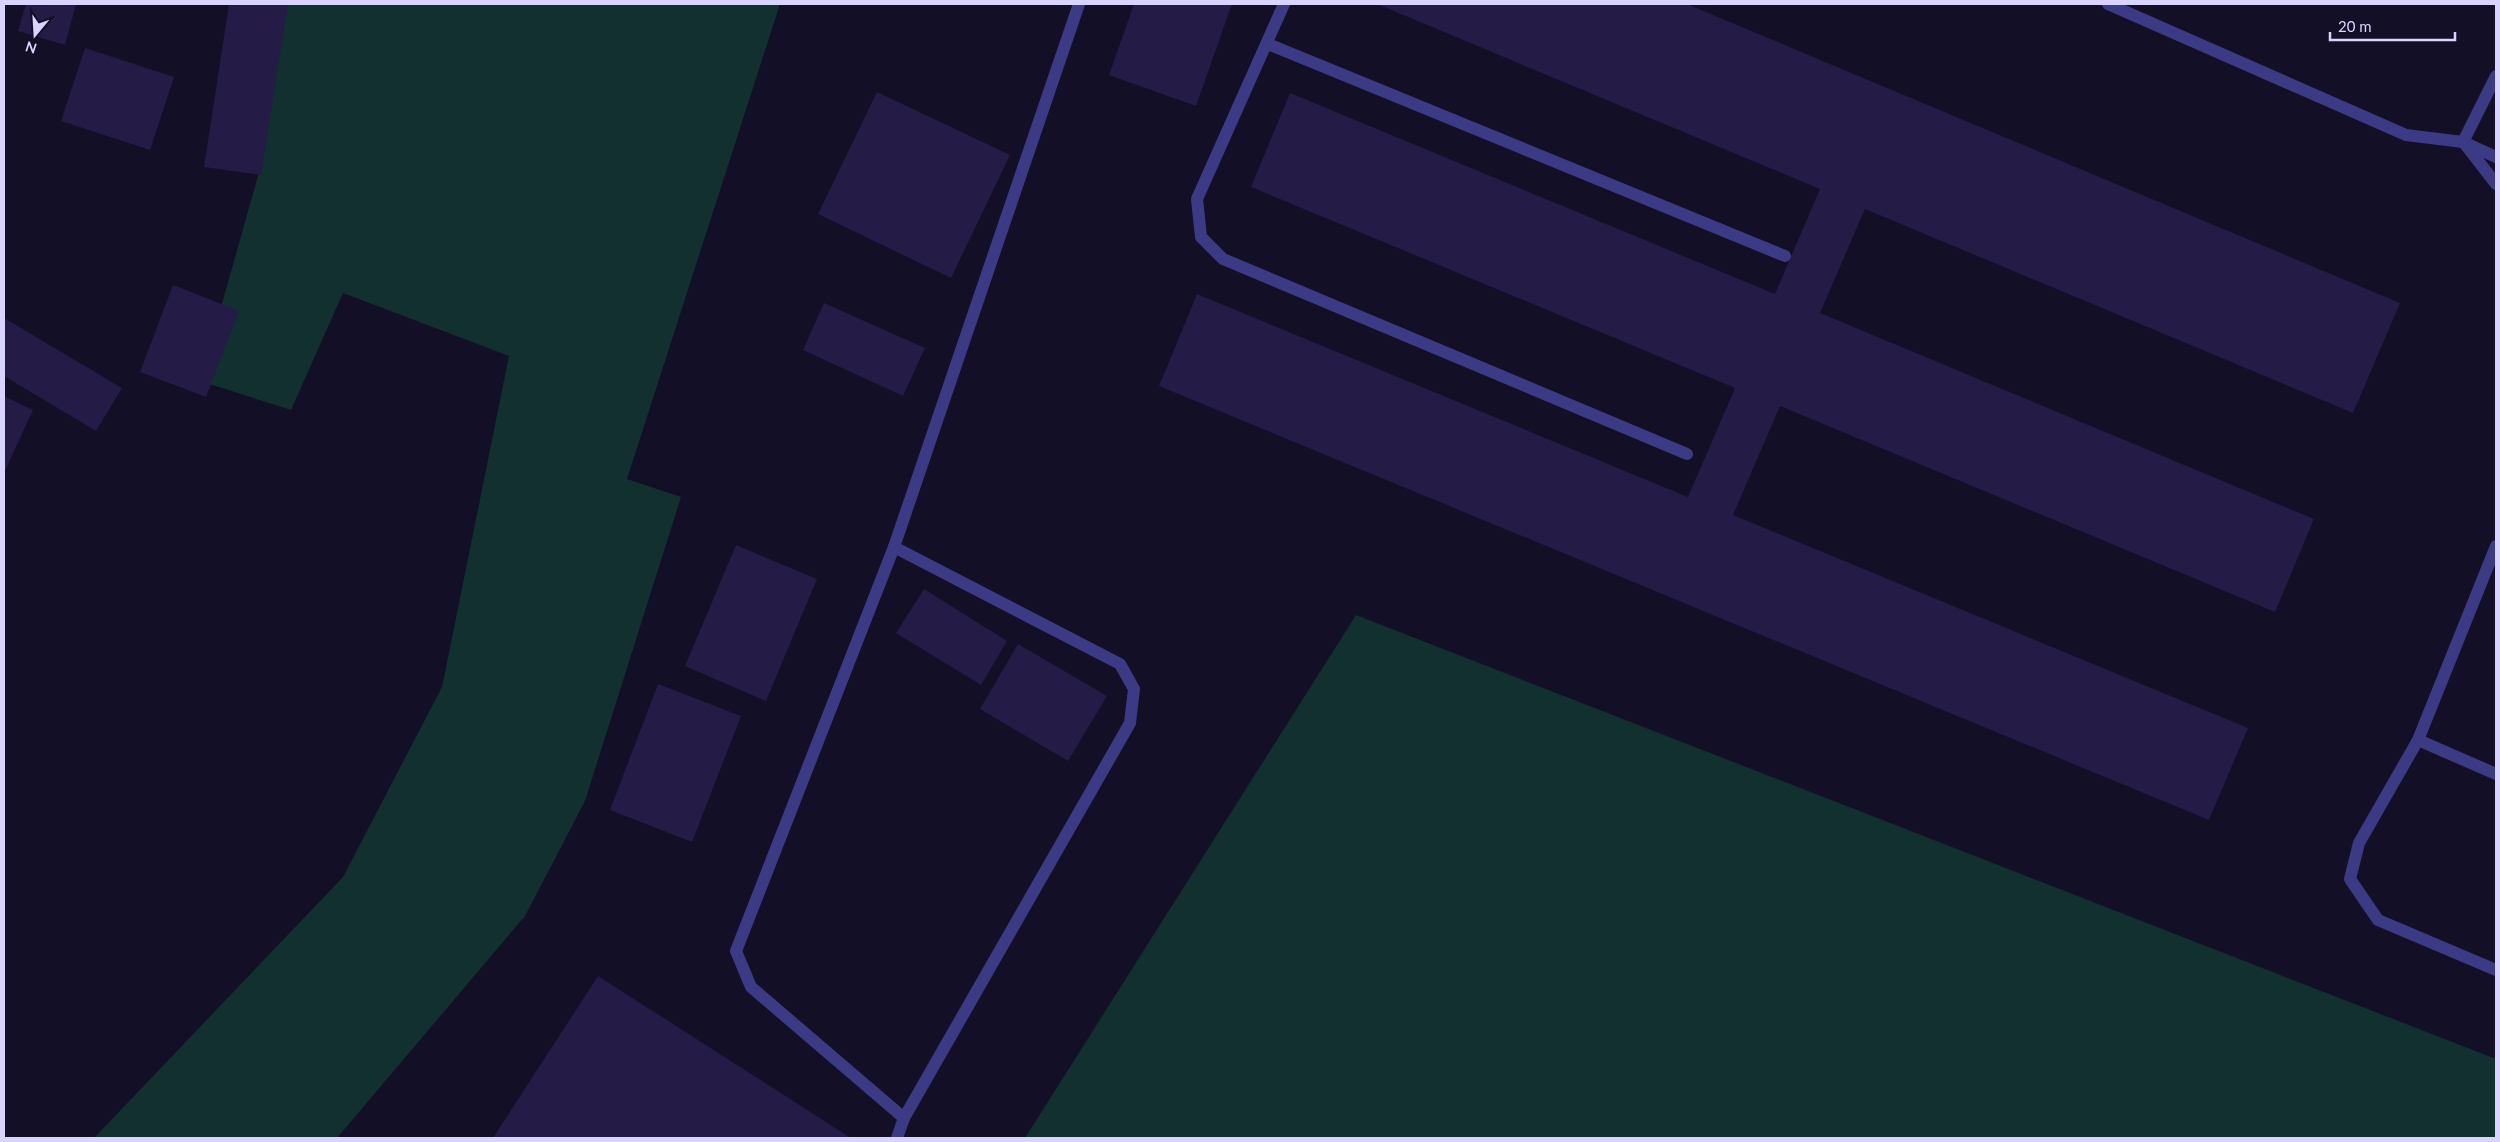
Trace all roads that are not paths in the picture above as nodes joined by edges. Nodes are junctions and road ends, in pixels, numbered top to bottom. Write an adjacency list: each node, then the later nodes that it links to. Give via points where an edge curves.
1 (1079, 4): 12 (lane)
2 (1284, 4): 4 (lane)
3 (2108, 4): 6 (lane, via 2406,135)
4 (1268, 44): 9 (lane); 10 (lane, via 1198,199 1201,237 1224,259)
5 (2496, 76): 6 (lane)
6 (2464, 142): 7 (lane); 8 (lane)
7 (2496, 157)
8 (2496, 184)
9 (1785, 256)
10 (1687, 454)
11 (2496, 546): 13 (lane)
12 (894, 547): 16 (lane, via 736,951 751,987); 16 (lane, via 1120,664 1134,689 1130,724)
13 (2418, 740): 14 (lane); 15 (lane, via 2359,843 2350,880 2378,920)
14 (2496, 774)
15 (2496, 970)
16 (904, 1118): 17 (lane)
17 (897, 1138)

